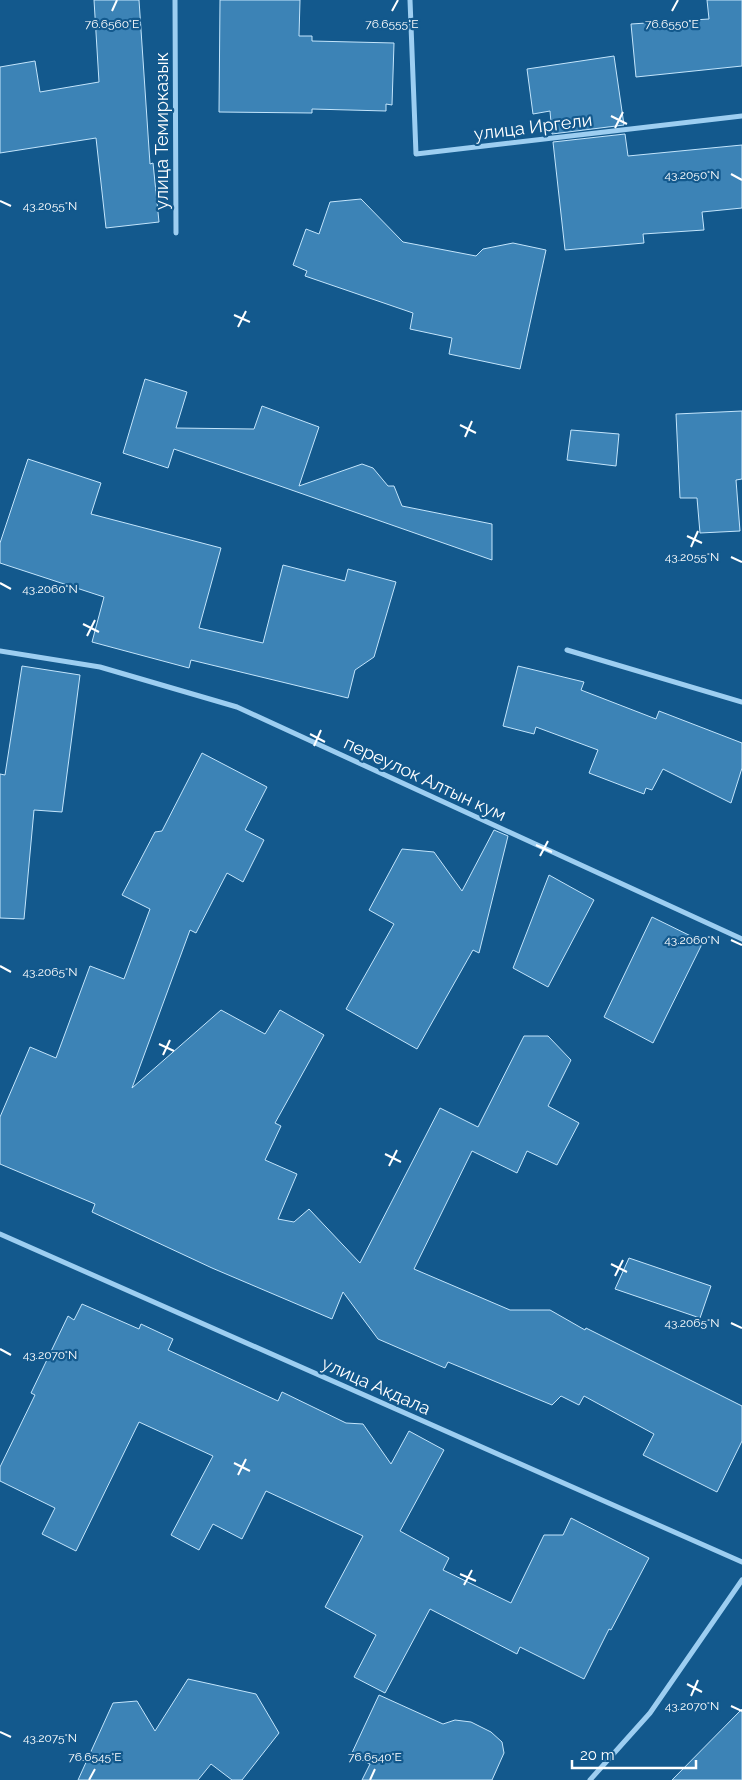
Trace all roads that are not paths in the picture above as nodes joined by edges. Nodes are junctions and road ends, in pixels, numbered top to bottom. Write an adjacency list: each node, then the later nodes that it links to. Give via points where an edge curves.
1 (175, 0): 4 (street, улица Темирказык)
2 (410, 0): 3 (street, улица Иргели, via 416,154)
3 (742, 116)
4 (176, 233)
5 (567, 650): 7 (street)
6 (0, 651): 8 (street, переулок Алтын кум, via 100,667 237,707)
7 (742, 702)
8 (742, 939)
9 (0, 1234): 10 (street, улица Акдала)
10 (742, 1562)
11 (742, 1580): 12 (street, via 650,1714)
12 (590, 1780)

